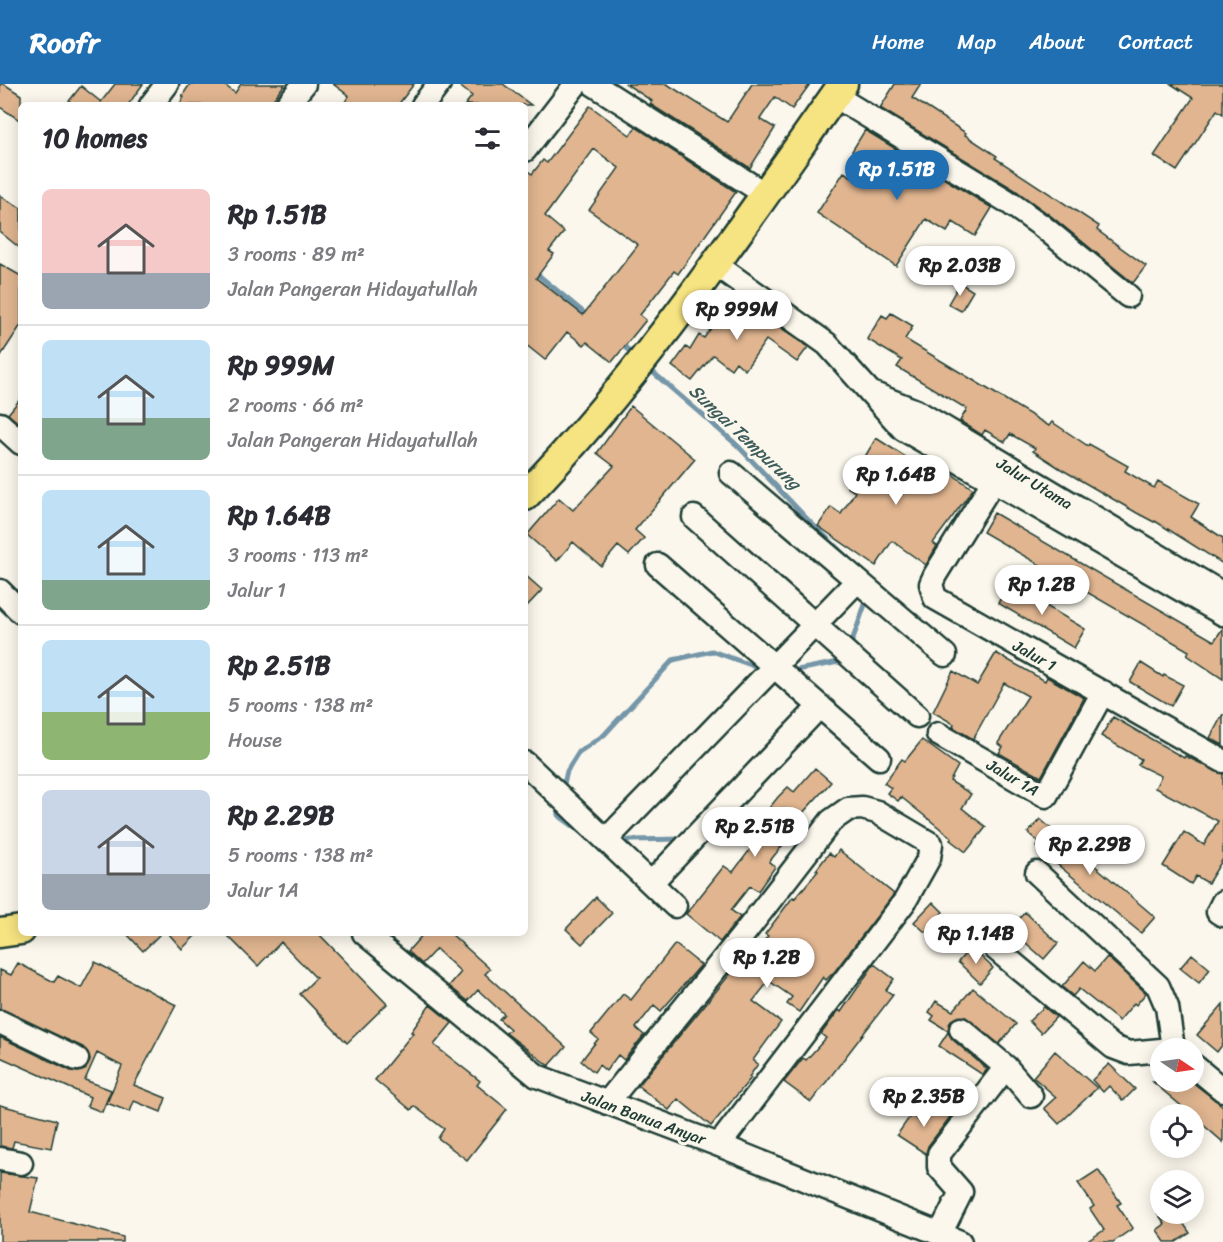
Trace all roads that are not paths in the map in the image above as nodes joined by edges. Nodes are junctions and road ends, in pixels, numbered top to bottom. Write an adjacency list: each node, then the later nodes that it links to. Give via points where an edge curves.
1 (167, 84): 7 (street)
2 (304, 84): 8 (street)
3 (440, 84): 9 (street)
4 (576, 84): 10 (street)
5 (593, 84): 11 (street)
6 (839, 90): 11 (main road); 13 (street, via 1007,201)
7 (153, 102)
8 (289, 102)
9 (425, 102)
10 (528, 146)
11 (765, 194): 12 (main road)
12 (715, 264): 16 (street, Jalur Utama, via 827,344 903,429); 18 (main road, via 656,344)
13 (1128, 296)
14 (0, 424): 15 (street)
15 (18, 440)
16 (999, 472): 21 (street, Jalur Utama); 30 (street, Jalur 1, via 935,575 931,584 935,598)
17 (731, 473): 22 (street)
18 (528, 493)
19 (694, 517): 27 (street)
20 (658, 566): 29 (street)
21 (1163, 569): 24 (street, Jalur Utama); 26 (street, Jalur Utama)
22 (856, 582): 27 (street); 28 (street)
23 (0, 591): 25 (street)
24 (1223, 594)
25 (18, 609)
26 (1223, 614)
27 (815, 626): 29 (street); 32 (street)
28 (945, 655)
29 (775, 667): 31 (street); 37 (street)
30 (1103, 692): 33 (street, Jalur 1A, via 1047,796); 35 (street, Jalur 1)
31 (820, 706): 34 (street); 39 (street)
32 (917, 716)
33 (938, 734)
34 (879, 758)
35 (1223, 761)
36 (528, 766): 37 (street)
37 (606, 840): 39 (street)
38 (1037, 873): 47 (street, via 1158,986 1167,1007)
39 (651, 883): 40 (street)
40 (675, 906)
41 (18, 930): 42 (main road)
42 (0, 933)
43 (368, 936): 54 (street, Jalan Banua Anyar, via 524,1067 554,1084)
44 (996, 950): 48 (street, via 1113,1047 1130,1053)
45 (0, 1022): 49 (street)
46 (961, 1029): 50 (street)
47 (1170, 1038)
48 (1150, 1051)
49 (77, 1059)
50 (1006, 1067): 53 (street); 56 (street, via 939,1154 939,1167 961,1192)
51 (1204, 1074): 52 (street)
52 (1223, 1090)
53 (1031, 1095)
54 (608, 1103): 55 (street, Jalan Banua Anyar); 55 (street, via 823,828 849,809 877,812 931,844 929,858 905,901)
55 (719, 1145): 56 (street, Jalan Banua Anyar)
56 (950, 1238)

